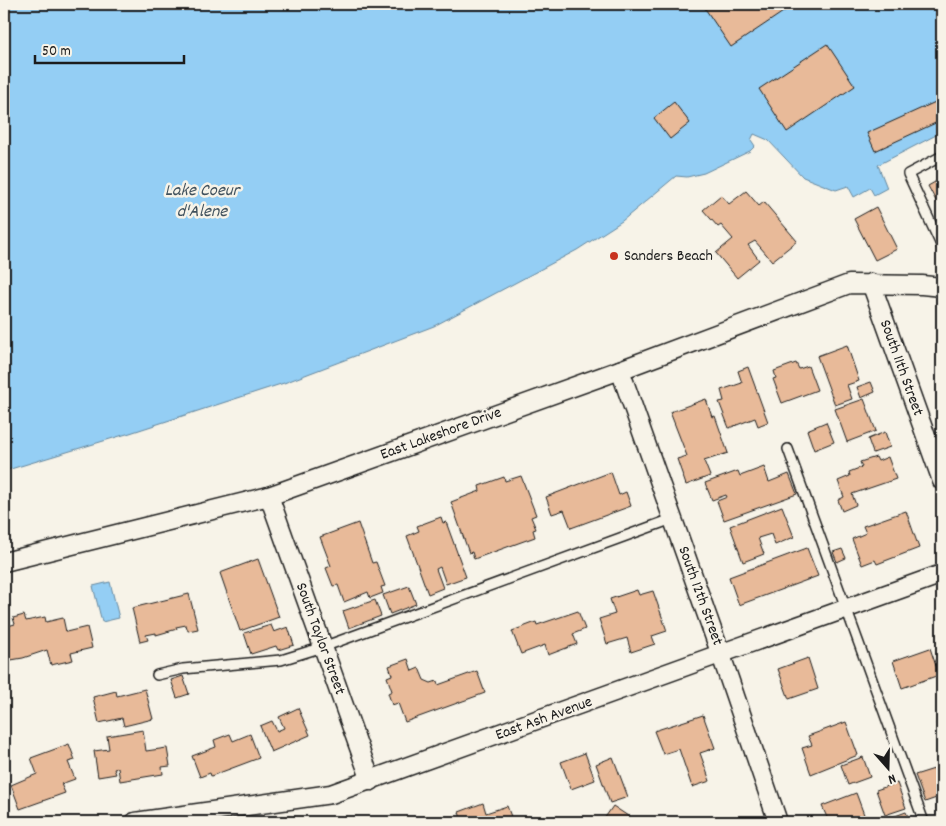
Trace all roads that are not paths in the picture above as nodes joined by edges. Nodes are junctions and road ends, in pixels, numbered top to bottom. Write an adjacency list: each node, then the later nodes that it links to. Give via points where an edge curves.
1 (942, 156): 2 (lane, via 908,174)
2 (942, 247)
3 (871, 283): 4 (street, East Lakeshore Drive); 5 (street, East Lakeshore Drive, via 849,284); 7 (street, South 11th Street)
4 (942, 287)
5 (620, 370): 8 (street, East Lakeshore Drive); 9 (street, South 12th Street)
6 (788, 449): 12 (lane)
7 (942, 481)
8 (269, 496): 10 (street, East Lakeshore Drive); 13 (street, South Taylor Street)
9 (672, 518): 13 (lane); 14 (street, South 12th Street)
10 (4, 562)
11 (942, 574): 12 (street, East Ash Avenue)
12 (846, 610): 14 (street, East Ash Avenue); 19 (lane)
13 (323, 647): 15 (lane, via 281,660 183,669); 16 (street, South Taylor Street)
14 (721, 655): 16 (street, East Ash Avenue); 18 (street, South 12th Street)
15 (157, 675)
16 (371, 781): 17 (street, East Ash Avenue, via 297,801)
17 (135, 822)
18 (778, 822)
19 (924, 822)

